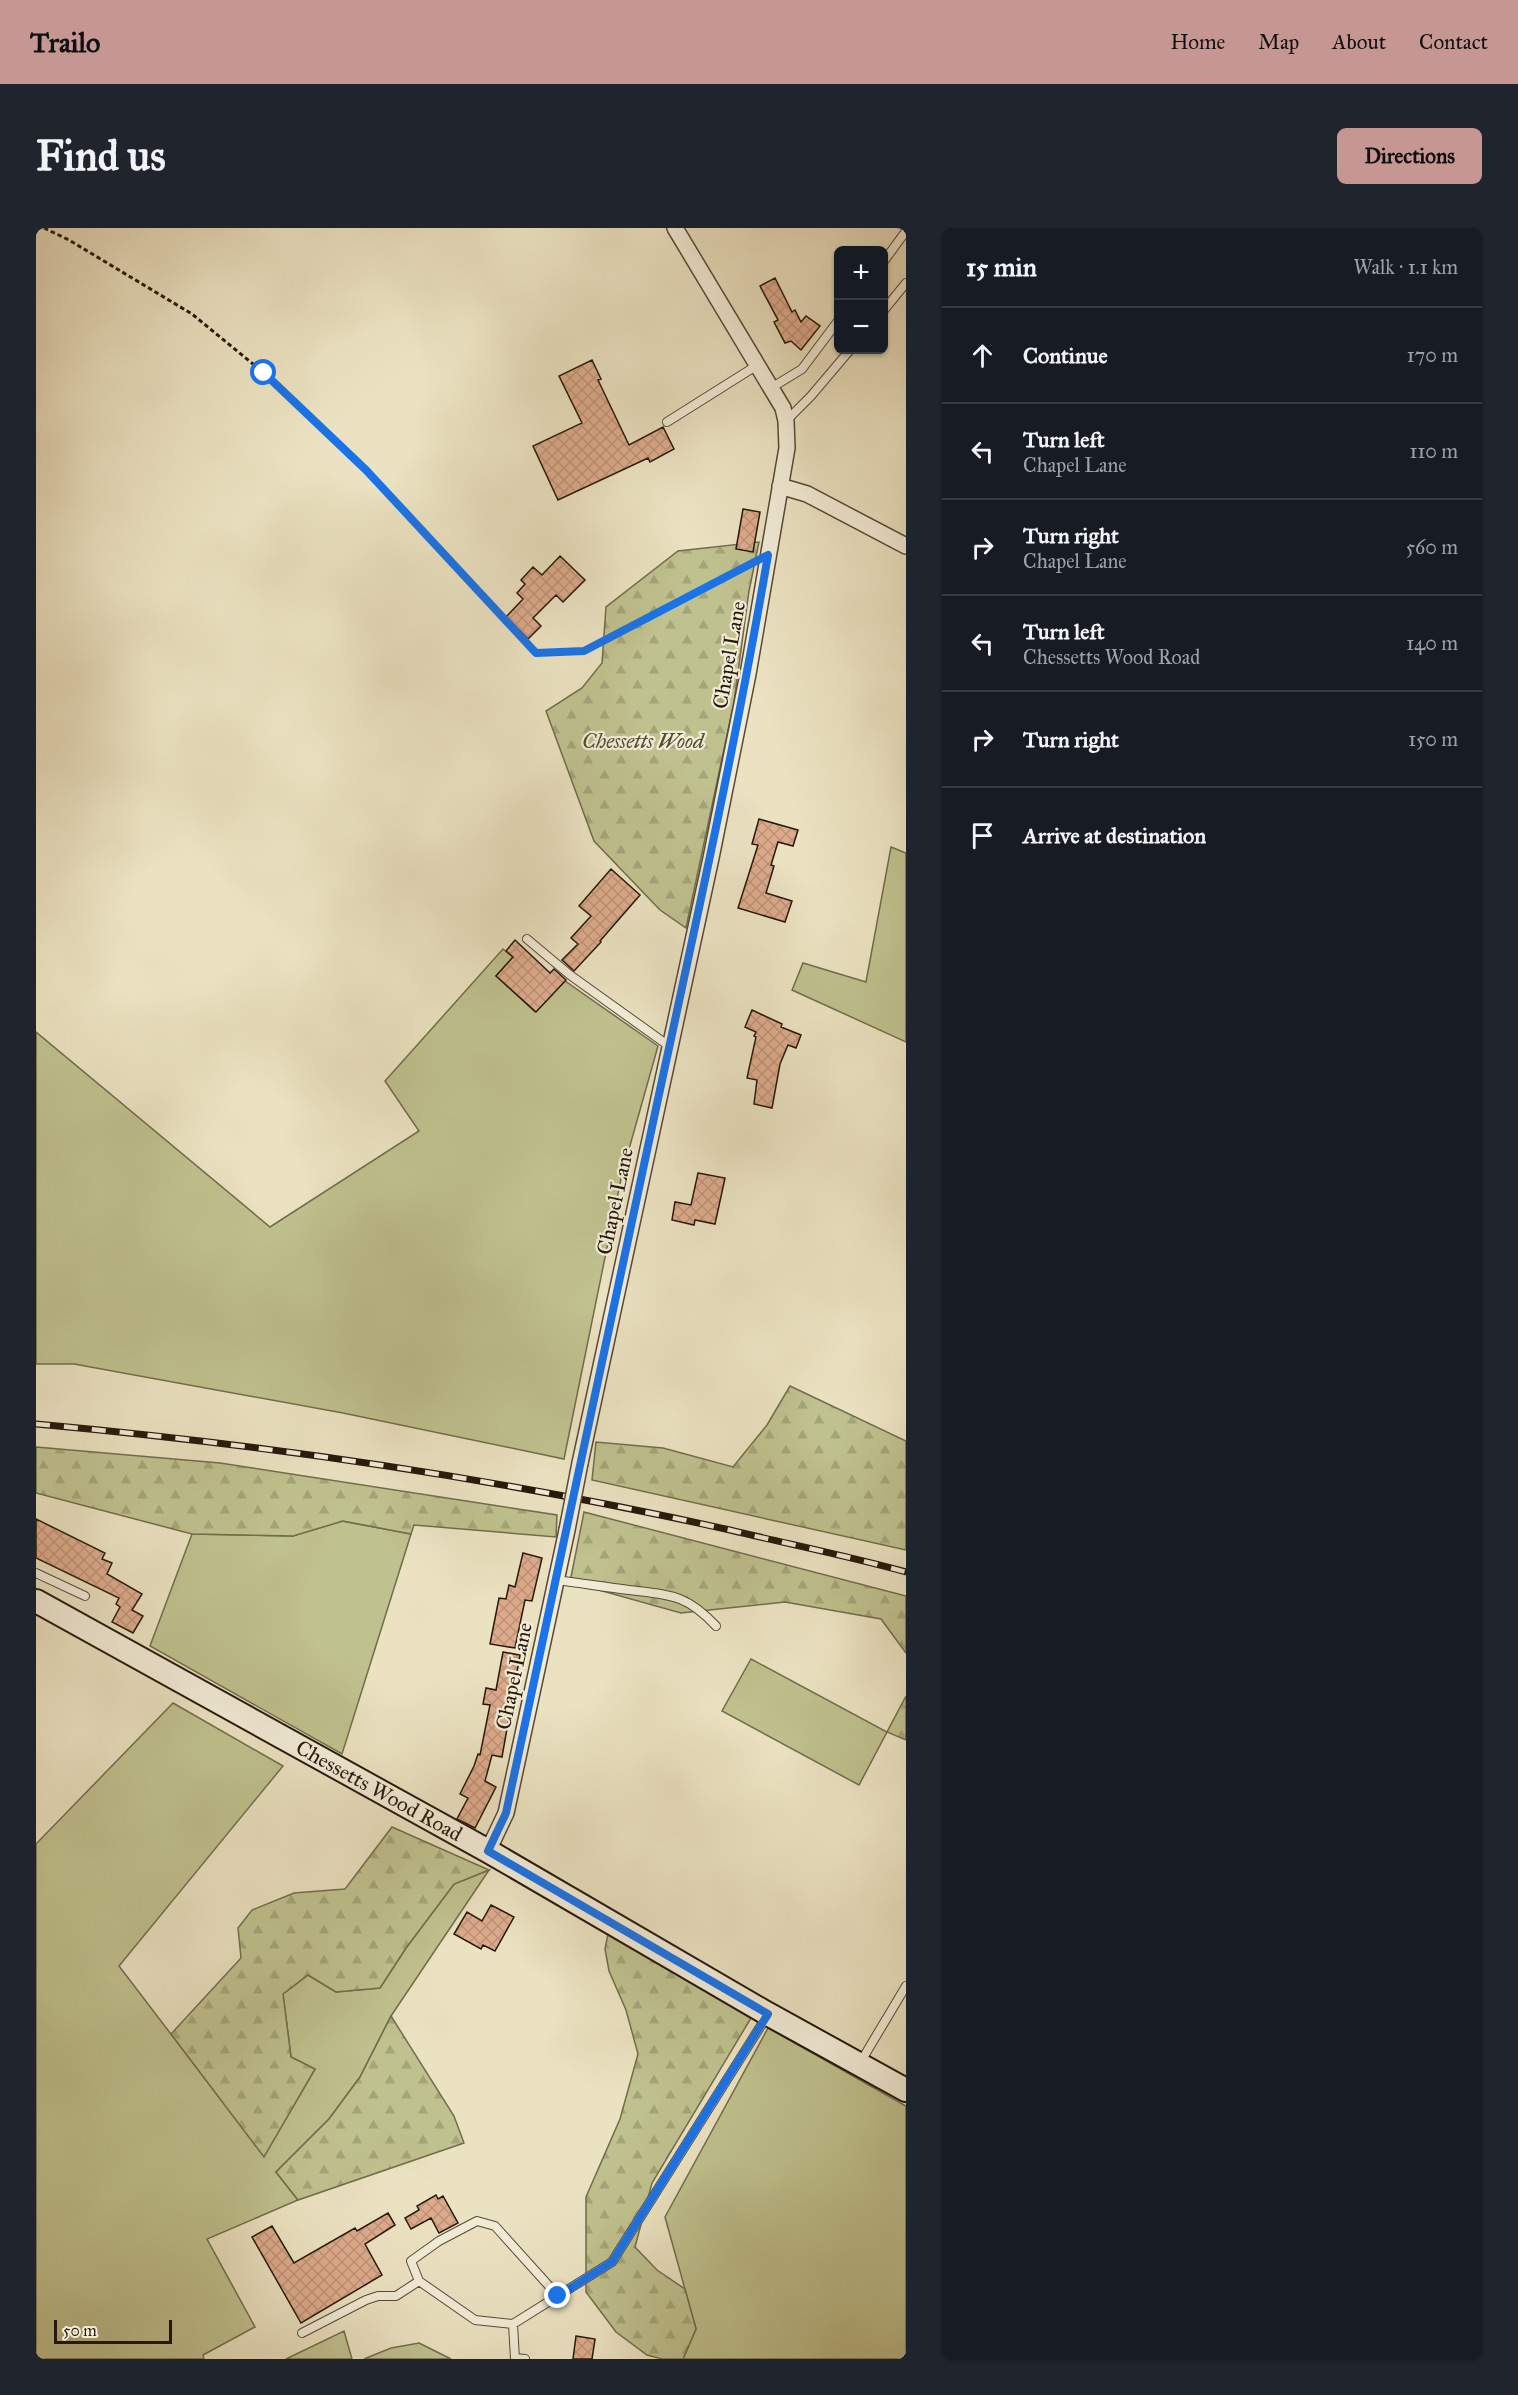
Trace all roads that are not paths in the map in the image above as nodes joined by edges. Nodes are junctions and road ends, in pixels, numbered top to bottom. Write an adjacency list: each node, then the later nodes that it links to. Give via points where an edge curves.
1 (675, 228): 8 (street, Chapel Lane)
2 (906, 231): 3 (lane)
3 (888, 256)
4 (906, 283): 5 (lane)
5 (888, 305)
6 (834, 326): 9 (lane, via 802,369)
7 (847, 354): 11 (lane)
8 (756, 366): 9 (street, Chapel Lane); 10 (lane)
9 (769, 389): 11 (street, Chapel Lane, via 783,408)
10 (667, 422)
11 (786, 422): 12 (street, Chapel Lane)
12 (780, 486): 13 (street, via 807,494); 15 (street, Chapel Lane, via 748,674)
13 (906, 546)
14 (527, 939): 15 (lane)
15 (669, 1046): 17 (street, Chapel Lane, bridge)
16 (36, 1573): 18 (lane)
17 (556, 1580): 20 (lane, via 663,1593 687,1602); 21 (street, Chapel Lane, via 506,1813)
18 (85, 1596)
19 (36, 1601): 21 (street, Chessetts Wood Road)
20 (716, 1626)
21 (488, 1851): 23 (street, Chessetts Wood Road)
22 (906, 1986): 24 (lane)
23 (768, 2014): 24 (street, Chessetts Wood Road); 27 (lane, via 612,2262)
24 (859, 2064): 25 (street, Chessetts Wood Road)
25 (906, 2090)
26 (419, 2282): 27 (lane, via 411,2261 477,2221 495,2226); 28 (lane, via 475,2320); 29 (lane, via 396,2296 366,2300)
27 (558, 2296): 28 (lane)
28 (513, 2324): 30 (lane)
29 (302, 2333)
30 (515, 2358): 31 (lane)
31 (525, 2359)

